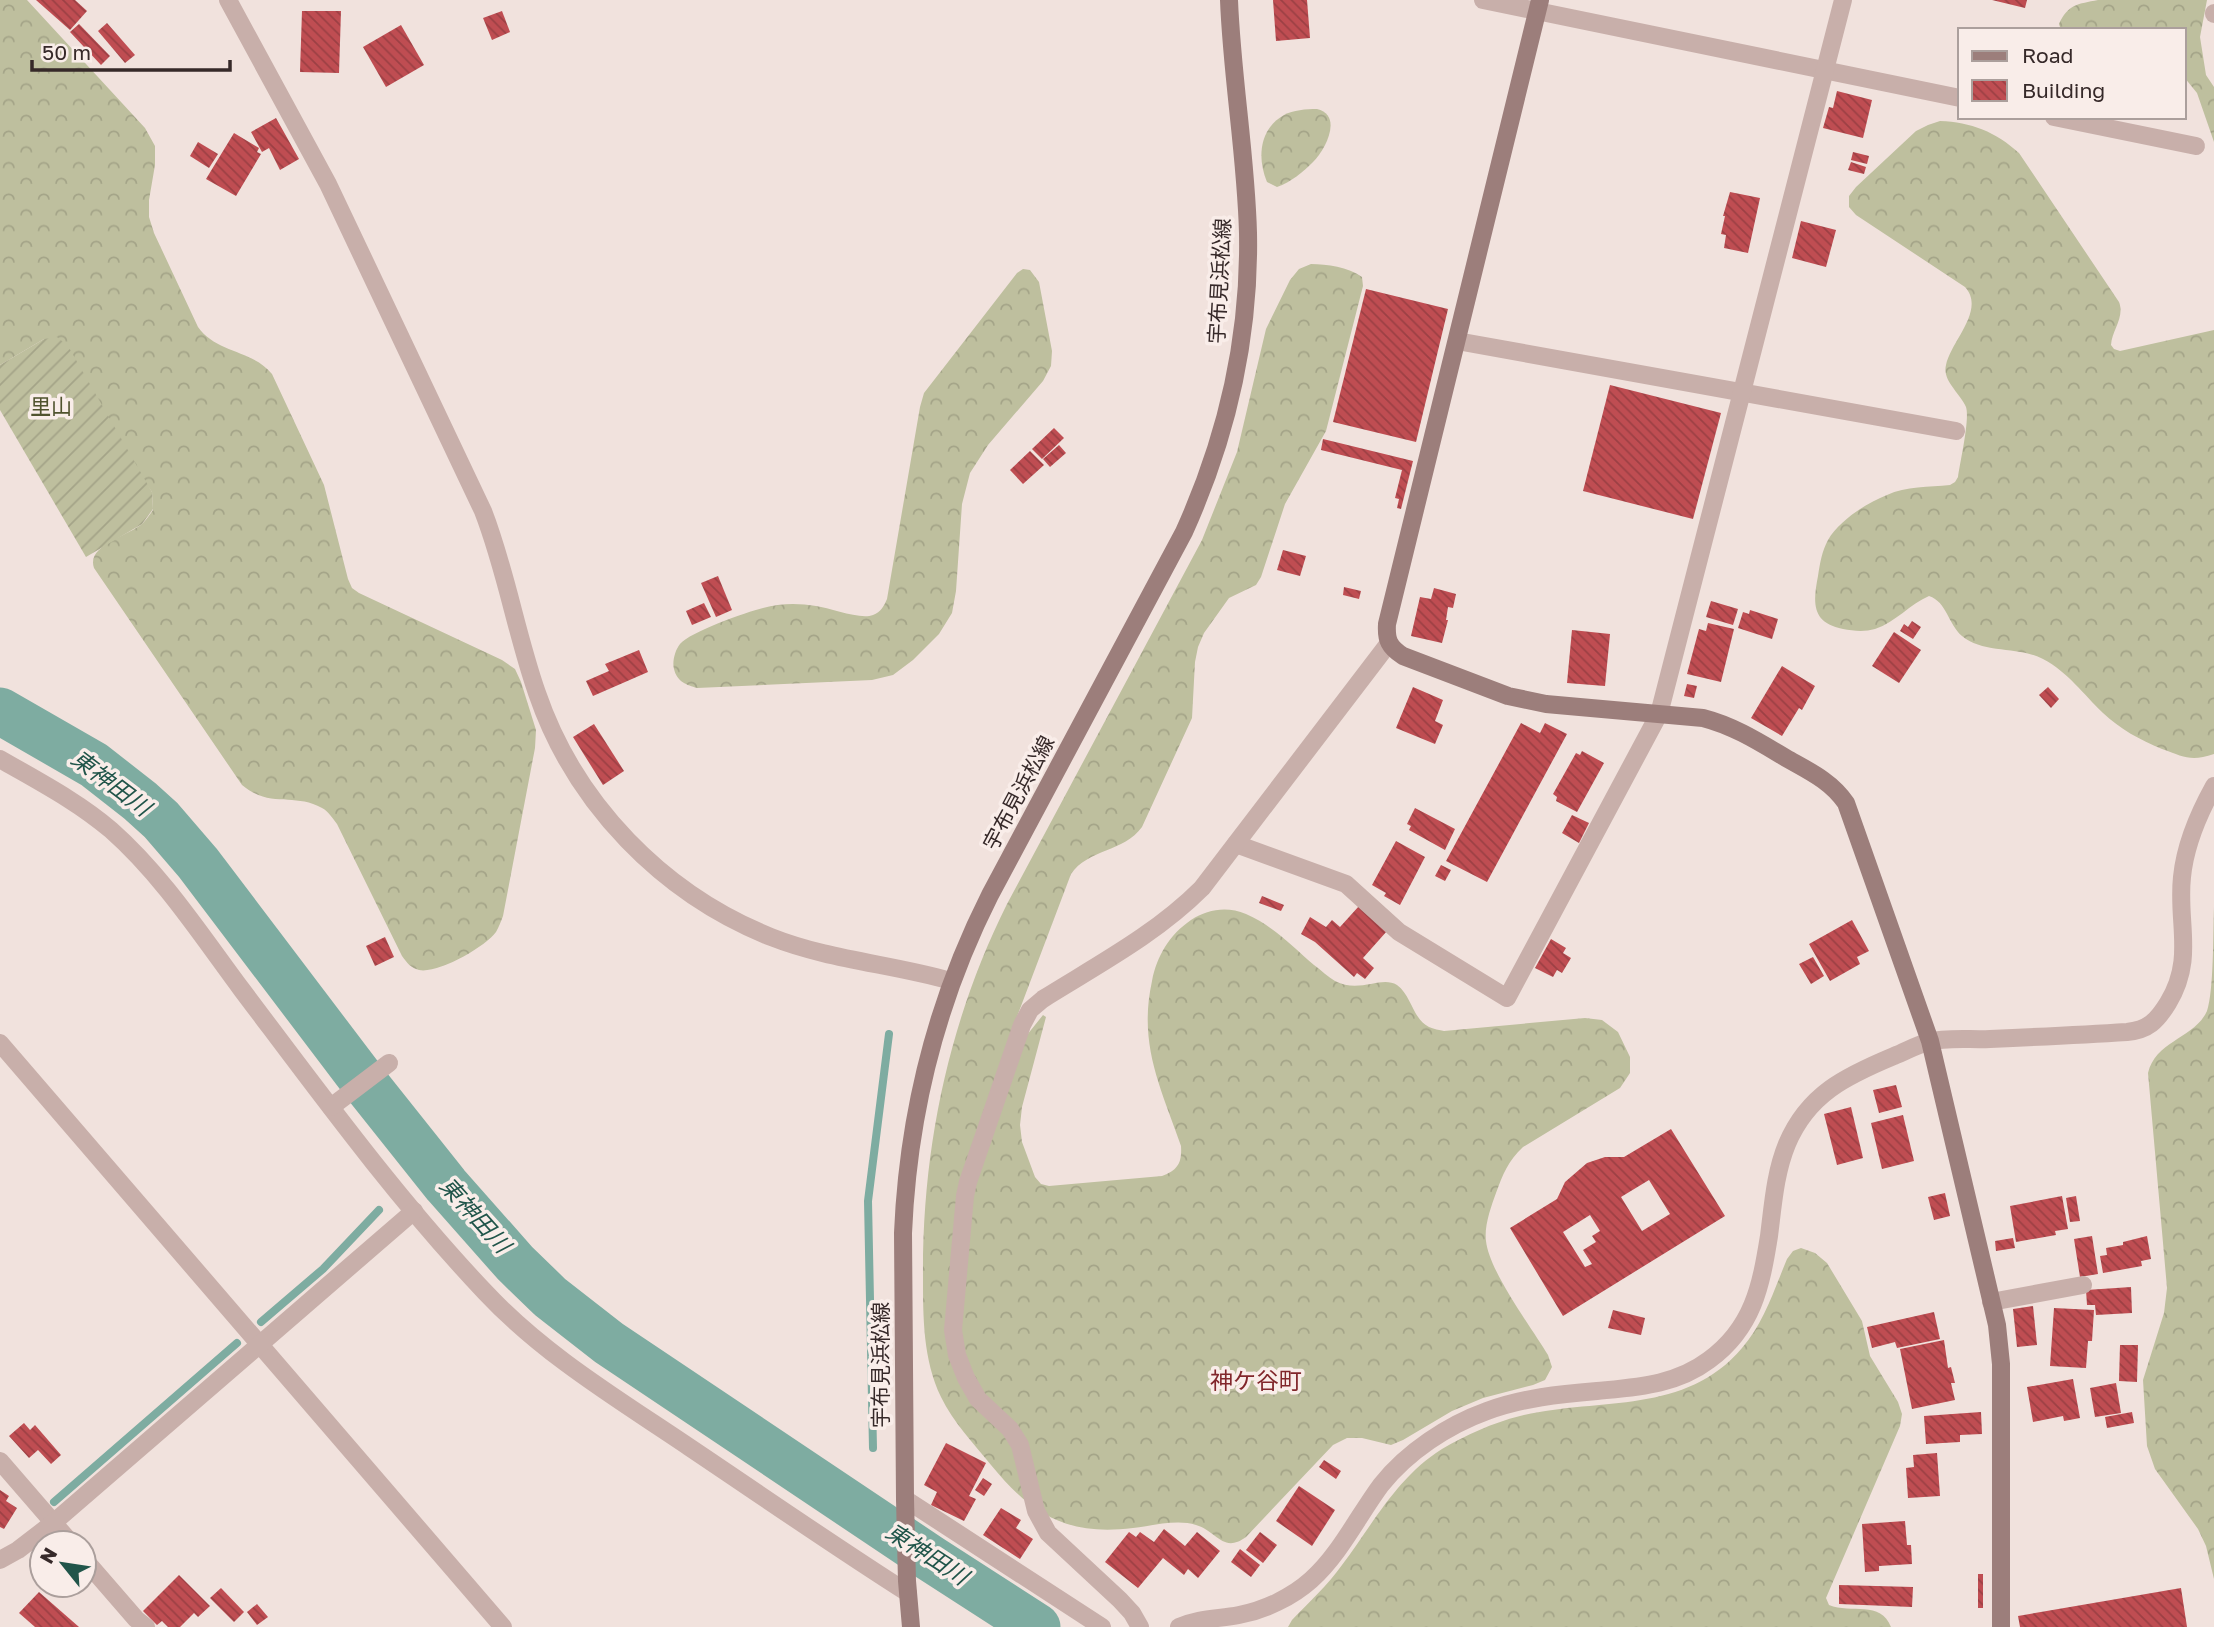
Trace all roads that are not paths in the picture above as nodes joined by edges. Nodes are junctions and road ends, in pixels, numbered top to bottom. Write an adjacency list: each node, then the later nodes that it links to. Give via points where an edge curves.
1 (228, 0): 18 (street, via 328,184 483,511 537,693 584,787 653,866 741,924 806,949)
2 (1230, 0): 18 (street, 宇布見浜松線, via 1248,264 1239,356 1223,426 1184,532 990,895)
3 (1483, 0): 5 (street)
4 (1843, 0): 6 (street)
5 (1539, 6): 6 (street); 10 (street)
6 (1825, 70): 7 (street); 11 (street)
7 (1958, 98)
8 (2064, 119): 9 (street)
9 (2196, 146)
10 (1457, 341): 11 (street); 13 (street, via 1387,624)
11 (1742, 393): 12 (street); 14 (street)
12 (1956, 431)
13 (1389, 643): 14 (street, via 1404,656 1508,696); 17 (street)
14 (1659, 714): 17 (street, via 1507,998 1399,932 1346,884); 19 (street, via 1703,719 1741,731 1839,792 1852,814)
15 (0, 759): 22 (street, via 93,815 132,850)
16 (2214, 786): 19 (street, via 2184,863 2181,976 2154,1024 2141,1031)
17 (1236, 844): 39 (street, via 1178,912 1030,1010 965,1196 953,1330 966,1378 978,1399 1020,1445 1036,1511 1048,1533 1120,1600)
18 (951, 981): 28 (street, 宇布見浜松線, via 928,1060 904,1200)
19 (1930, 1041): 25 (street); 34 (street, via 1851,1074 1799,1121 1780,1164 1760,1289 1731,1340 1709,1360 1684,1376 1656,1385 1518,1402 1458,1424 1414,1453 1383,1483 1311,1580)
20 (0, 1043): 26 (street)
21 (389, 1063): 22 (street)
22 (334, 1105): 23 (street)
23 (414, 1211): 26 (street); 33 (street, via 484,1292 564,1362)
24 (2083, 1285): 25 (street)
25 (1991, 1302): 41 (street, via 2001,1364)
26 (260, 1344): 29 (street); 36 (street)
27 (0, 1461): 29 (street)
28 (905, 1502): 33 (street, 宇布見浜松線); 38 (street)
29 (54, 1523): 30 (street); 31 (street)
30 (59, 1529)
31 (0, 1560)
32 (98, 1575): 35 (street)
33 (907, 1587): 37 (street, 宇布見浜松線)
34 (1253, 1619): 40 (street, via 1238,1615 1201,1619)
35 (146, 1627)
36 (503, 1627)
37 (911, 1627)
38 (1102, 1627)
39 (1140, 1627)
40 (1179, 1627)
41 (2001, 1627)

